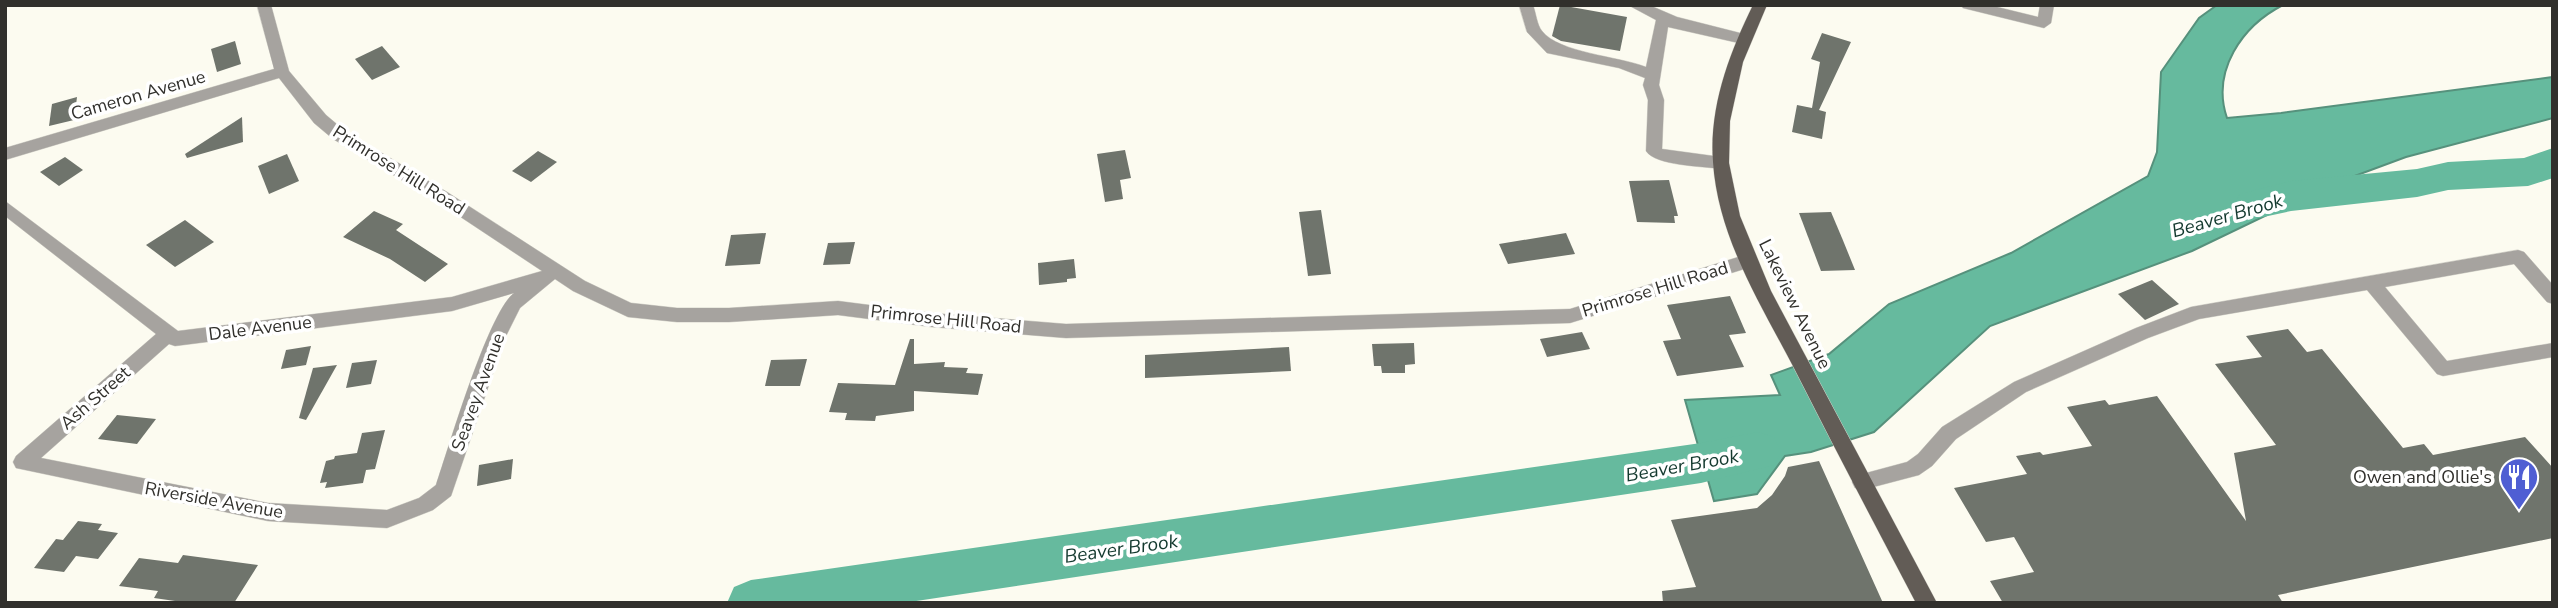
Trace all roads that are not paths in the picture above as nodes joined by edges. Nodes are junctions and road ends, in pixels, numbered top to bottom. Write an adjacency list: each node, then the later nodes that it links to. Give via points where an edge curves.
1 (264, 5): 9 (street, Primrose Hill Road)
2 (1527, 5): 10 (street, via 1534,32 1552,49 1622,63)
3 (1635, 5): 7 (street)
4 (1760, 5): 8 (main road, Lakeview Avenue)
5 (1968, 5): 6 (street, via 2044,23)
6 (2047, 5)
7 (1672, 22): 8 (street); 10 (street, via 1661,23)
8 (1743, 39): 12 (main road, Lakeview Avenue, via 1725,97)
9 (282, 72): 11 (street, Cameron Avenue); 15 (street, Primrose Hill Road, via 338,135)
10 (1652, 75): 12 (street, via 1657,100 1654,151)
11 (5, 154)
12 (1721, 163): 14 (main road, Lakeview Avenue, via 1730,209)
13 (5, 207): 18 (street)
14 (1748, 261): 15 (street, Primrose Hill Road, via 1570,316 1066,331 838,308 729,315 628,310); 21 (main road, Lakeview Avenue)
15 (554, 271): 18 (street, Dale Avenue, via 483,298 174,339); 22 (street, Seavey Avenue, via 513,303 507,314 444,490)
16 (2371, 282): 17 (street, via 2518,257); 19 (street, via 2443,369); 21 (street, via 2197,312 2142,333 2020,387 1949,433 1912,469)
17 (2553, 297)
18 (168, 334): 20 (street, Ash Street)
19 (2553, 350)
20 (23, 462): 22 (street, Riverside Avenue, via 268,512 387,519)
21 (1862, 482): 23 (main road, Lakeview Avenue)
22 (406, 512)
23 (1927, 603)

